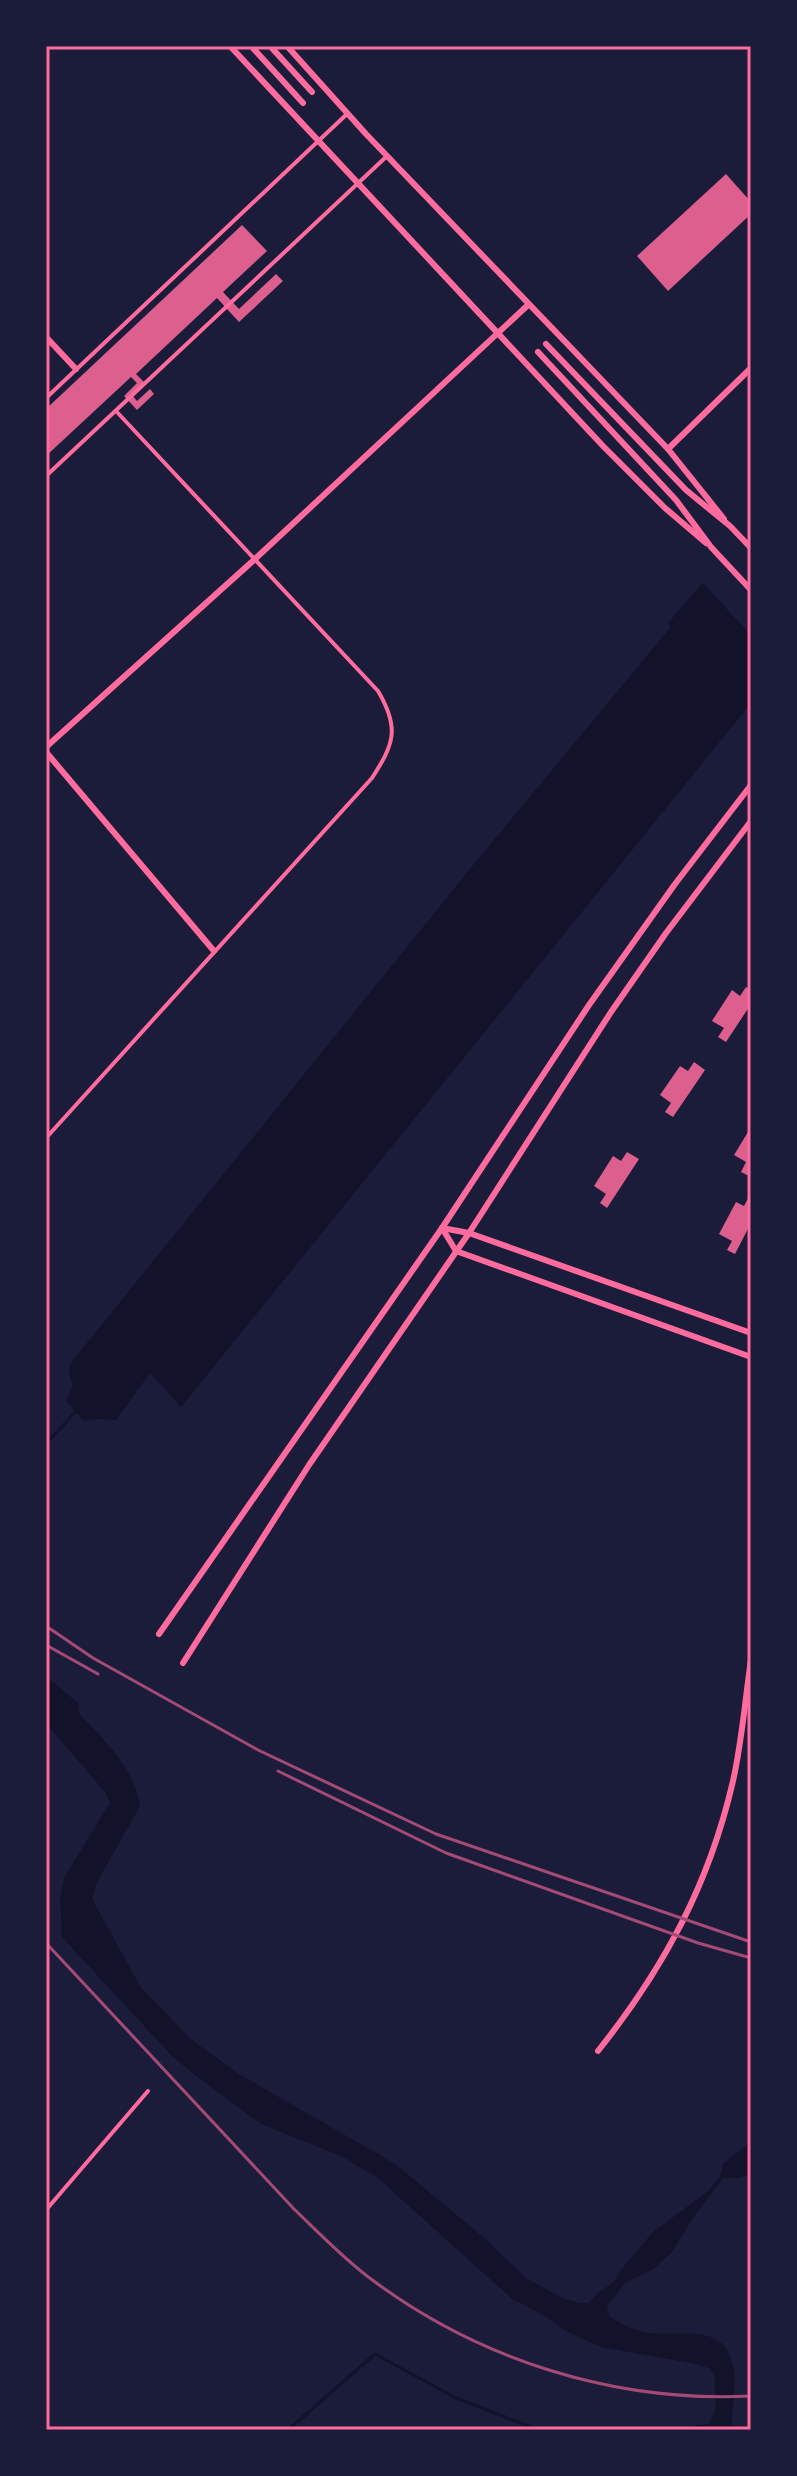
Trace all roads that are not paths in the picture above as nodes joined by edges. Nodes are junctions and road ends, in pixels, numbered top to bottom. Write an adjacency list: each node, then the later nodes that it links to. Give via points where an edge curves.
1 (230, 46): 8 (main road)
2 (251, 46): 6 (main road)
3 (270, 46): 5 (main road)
4 (287, 46): 7 (main road)
5 (312, 92)
6 (303, 103)
7 (348, 113): 8 (street); 9 (main road)
8 (318, 142): 10 (main road); 17 (street)
9 (387, 156): 10 (street); 11 (main road)
10 (357, 184): 12 (main road); 19 (street)
11 (528, 305): 12 (main road); 20 (main road)
12 (498, 334): 23 (main road, via 665,508); 25 (main road)
13 (46, 337): 17 (main road)
14 (546, 344): 22 (main road, via 686,490)
15 (538, 352): 23 (main road, via 676,500)
16 (751, 368): 20 (main road)
17 (76, 369): 18 (street)
18 (46, 398)
19 (116, 411): 21 (street); 25 (street)
20 (668, 449): 22 (main road)
21 (46, 476)
22 (730, 526): 24 (main road)
23 (711, 547): 26 (main road)
24 (751, 548)
25 (255, 559): 27 (main road); 30 (street, via 378,691 394,732 372,778)
26 (751, 590)
27 (46, 750): 30 (main road)
28 (751, 785): 32 (main road, via 589,1005)
29 (751, 821): 33 (main road, via 619,1001)
30 (214, 951): 31 (street)
31 (46, 1138)
32 (442, 1228): 33 (main road); 34 (main road); 37 (main road)
33 (469, 1233): 34 (main road); 35 (main road)
34 (456, 1251): 36 (main road); 39 (main road, via 309,1465)
35 (751, 1333)
36 (751, 1357)
37 (159, 1634)
38 (751, 1660): 40 (main road, via 734,1777 701,1885 663,1957)
39 (183, 1663)
40 (598, 2051)
41 (148, 2091): 42 (street)
42 (46, 2210)

